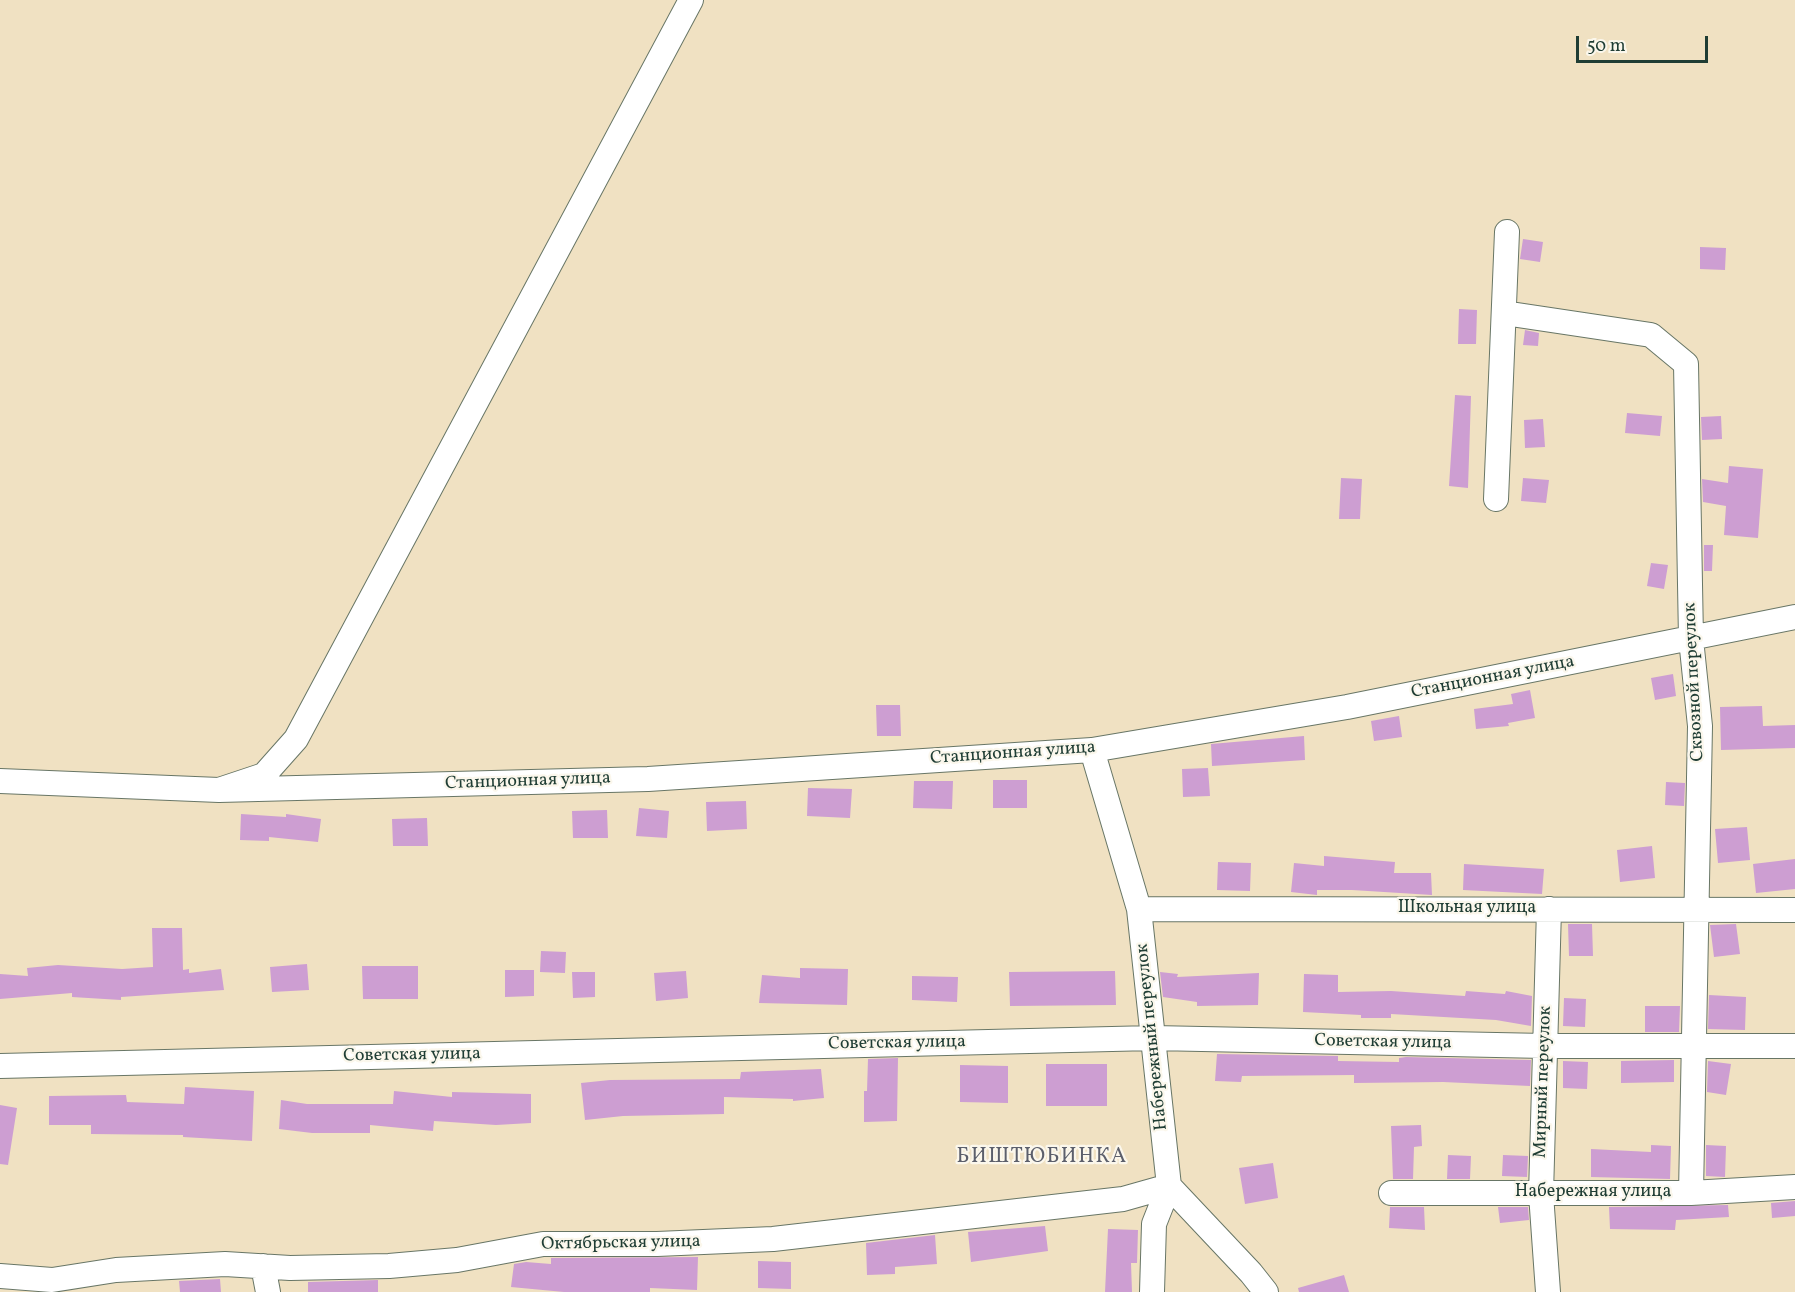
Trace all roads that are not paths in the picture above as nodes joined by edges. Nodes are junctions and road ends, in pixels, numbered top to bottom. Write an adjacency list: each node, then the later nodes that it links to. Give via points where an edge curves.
1 (691, 0): 9 (street, via 296,740 264,775)
2 (1508, 232): 3 (street)
3 (1504, 312): 4 (street); 6 (street, Сквозной переулок, via 1651,335 1686,364)
4 (1496, 499)
5 (1795, 617): 6 (street, Станционная улица)
6 (1691, 639): 7 (street, Станционная улица, via 1347,707); 12 (street, Сквозной переулок, via 1700,726)
7 (1092, 750): 9 (street, Станционная улица, via 648,779); 10 (street, Набережный переулок)
8 (0, 781): 9 (street, Станционная улица)
9 (219, 790)
10 (1139, 909): 11 (street, Школьная улица); 14 (street, Набережный переулок)
11 (1549, 909): 12 (street, Школьная улица); 15 (street, Мирный переулок)
12 (1695, 909): 13 (street, Школьная улица); 17 (street, Сквозной переулок)
13 (1795, 910)
14 (1153, 1038): 15 (street, Советская улица); 18 (street, Советская улица); 19 (street, Набережный переулок)
15 (1545, 1046): 17 (street, Советская улица); 23 (street, Мирный переулок)
16 (1795, 1046): 17 (street, Советская улица)
17 (1694, 1047): 22 (street, Сквозной переулок)
18 (0, 1066)
19 (1168, 1186): 24 (street, Октябрьская улица, via 1123,1198 773,1239 543,1244 457,1260 400,1265); 27 (street, via 1154,1224); 28 (street)
20 (1795, 1187): 22 (street, Набережная улица)
21 (1391, 1193): 23 (street, Набережная улица)
22 (1691, 1193): 23 (street, Набережная улица)
23 (1541, 1194): 29 (street, Мирный переулок)
24 (263, 1266): 25 (street, Октябрьская улица, via 225,1264 116,1270 52,1280); 26 (street)
25 (0, 1276)
26 (268, 1292)
27 (1152, 1292)
28 (1266, 1292)
29 (1548, 1292)

